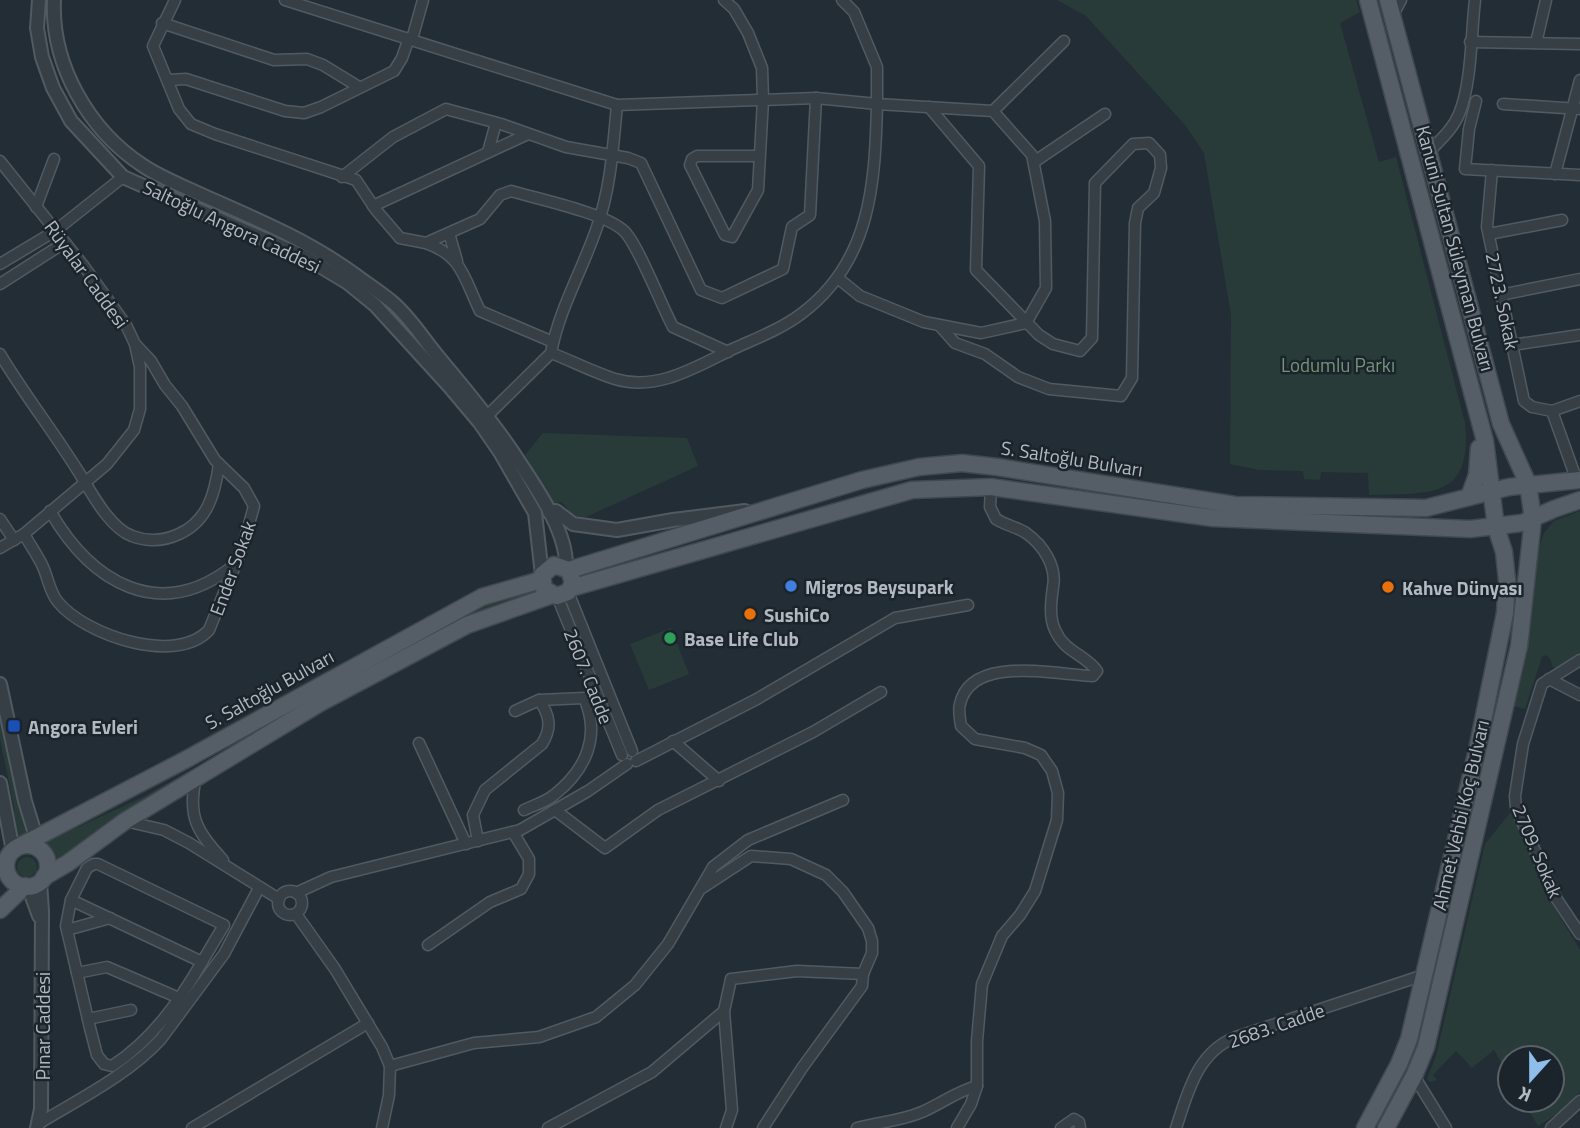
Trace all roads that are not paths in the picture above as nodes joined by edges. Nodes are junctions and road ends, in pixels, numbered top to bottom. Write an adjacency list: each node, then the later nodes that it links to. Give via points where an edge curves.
1 (39, 0): 45 (street, Saltoğlu Angora Caddesi, via 37,28 53,88 71,121)
2 (54, 0): 72 (street, Saltoğlu Angora Caddesi, via 53,18 65,68 76,93 110,139 141,165 285,232 354,273 393,303)
3 (175, 0): 14 (street)
4 (285, 0): 12 (street)
5 (423, 0): 15 (street)
6 (724, 0): 24 (street, via 748,33 762,68)
7 (842, 0): 27 (street, via 854,12 877,67)
8 (1368, 0): 73 (main road, Kanuni Sultan Süleyman Bulvarı)
9 (1401, 0): 13 (street)
10 (1475, 0): 17 (street)
11 (1546, 0): 18 (street)
12 (312, 3): 15 (street)
13 (1390, 8): 36 (main road, Kanuni Sultan Süleyman Bulvarı)
14 (162, 23): 21 (street, via 153,46); 22 (street, via 274,60 307,59)
15 (410, 39): 22 (street, via 394,71); 26 (street)
16 (1064, 41): 31 (street)
17 (1470, 41): 18 (street); 36 (street, via 1459,115)
18 (1536, 43): 19 (street)
19 (1580, 44)
20 (1580, 79): 30 (street)
21 (168, 80): 22 (street, via 186,79 304,113); 46 (street, via 179,109 191,124)
22 (359, 87)
23 (816, 98): 24 (street); 27 (street); 37 (street, via 810,215 792,227 783,270 722,298 701,290 641,163)
24 (763, 100): 26 (street); 38 (street)
25 (1476, 101): 42 (street, via 1465,169)
26 (617, 104): 37 (street)
27 (877, 104): 29 (street); 58 (street, via 872,195 865,225)
28 (1503, 104): 30 (street)
29 (929, 107): 31 (street); 62 (street, via 979,166 976,270)
30 (1576, 109): 43 (street)
31 (993, 111): 41 (street)
32 (1105, 114): 41 (street)
33 (496, 122): 34 (street); 35 (street); 46 (street, via 446,109 393,137)
34 (528, 134): 35 (street); 37 (street)
35 (488, 152): 48 (street)
36 (1429, 152): 77 (main road, Kanuni Sultan Süleyman Bulvarı, via 1501,424)
37 (612, 156): 49 (street)
38 (760, 156): 38 (street, via 758,190 732,237 725,235 690,165 692,159)
39 (54, 159): 47 (street)
40 (0, 161): 47 (street, Rüyalar Caddesi)
41 (1034, 162): 62 (street, via 1045,220 1046,288)
42 (1492, 170): 43 (street); 53 (street, 2723. Sokak)
43 (1555, 174): 44 (street)
44 (1580, 175)
45 (123, 177): 51 (street); 72 (street, Saltoğlu Angora Caddesi, via 290,250 348,282 376,304)
46 (342, 177): 48 (street, via 356,180)
47 (36, 206): 51 (street, Rüyalar Caddesi)
48 (373, 206): 55 (street, via 400,238)
49 (600, 218): 52 (street, via 511,191 500,195 480,219); 67 (street); 68 (street, via 623,230 673,327)
50 (1562, 220): 53 (street)
51 (55, 231): 54 (street, Rüyalar Caddesi); 57 (street)
52 (449, 233): 55 (street); 56 (street)
53 (1489, 234): 61 (street, 2723. Sokak)
54 (64, 243): 60 (street); 65 (street, Rüyalar Caddesi, via 106,295)
55 (426, 243): 56 (street, via 442,248)
56 (457, 261): 67 (street, via 480,311)
57 (0, 264)
58 (839, 279): 63 (street, via 860,296); 68 (street, via 801,314)
59 (1580, 279): 61 (street)
60 (0, 284)
61 (1500, 295): 66 (street, 2723. Sokak)
62 (1026, 323): 63 (street, via 981,333); 63 (street, via 1053,344 1080,351 1092,338 1095,183 1133,144 1149,143 1160,155 1161,168 1154,192 1138,208 1135,223 1132,377 1121,396 1049,389 1018,377 985,354 955,343)
63 (939, 325)
64 (1580, 335): 66 (street)
65 (135, 344): 74 (street, Ender Sokak); 76 (street, Rüyalar Caddesi, via 140,409 134,430)
66 (1512, 345): 71 (street, 2723. Sokak, via 1524,401)
67 (552, 347): 68 (street, via 616,379 642,382 668,379); 72 (street)
68 (728, 352)
69 (0, 354): 76 (street)
70 (1580, 401): 71 (street)
71 (1552, 411): 75 (street)
72 (484, 419): 86 (street, Saltoğlu Angora Caddesi); 95 (street, Saltoğlu Angora Caddesi, via 535,513)
73 (1480, 424): 79 (main road, Kanuni Sultan Süleyman Bulvarı); 80 (main road, via 1479,460)
74 (219, 464): 76 (street, via 206,512 196,524 159,541 130,536); 93 (street, Ender Sokak, via 244,488 254,506)
75 (1578, 481): 77 (main road, S. Saltoğlu Bulvarı)
76 (84, 484): 85 (street, Rüyalar Caddesi)
77 (1528, 484): 79 (main road, S. Saltoğlu Bulvarı); 82 (main road, Kanuni Sultan Süleyman Bulvarı)
78 (991, 486): 89 (main road, S. Saltoğlu Bulvarı, via 1213,519); 96 (main road, S. Saltoğlu Bulvarı, via 912,491); 147 (street, via 990,507 996,519 1024,531 1041,545 1049,560 1055,577 1052,623 1056,634 1097,671 1093,676 1003,671 985,675 967,688 959,705 961,726 975,739 1041,755 1052,771 1058,793 1057,820 1035,891 1002,936 982,984)
79 (1492, 490): 80 (main road, S. Saltoğlu Bulvarı); 83 (main road, Kanuni Sultan Süleyman Bulvarı)
80 (1469, 497): 84 (main road, S. Saltoğlu Bulvarı, via 1426,508 1235,505 962,463 885,475)
81 (1580, 500): 88 (main road, S. Saltoğlu Bulvarı)
82 (1531, 501): 88 (main road, Ahmet Vehbi Koç Bulvarı)
83 (1493, 508): 89 (main road, Ahmet Vehbi Koç Bulvarı)
84 (770, 510): 86 (street, via 617,530 573,524 556,511); 94 (main road, S. Saltoğlu Bulvarı)
85 (50, 511): 90 (street, Rüyalar Caddesi); 93 (street, via 100,572 143,591 166,593 201,585)
86 (549, 512): 94 (street, Saltoğlu Angora Caddesi, via 567,553)
87 (0, 519): 91 (street)
88 (1533, 519): 89 (main road, S. Saltoğlu Bulvarı); 146 (main road, Ahmet Vehbi Koç Bulvarı, via 1514,673 1432,1027)
89 (1496, 527): 138 (main road, Ahmet Vehbi Koç Bulvarı, via 1507,570 1505,613)
90 (24, 534): 91 (street, Rüyalar Caddesi); 93 (street, Ender Sokak, via 43,565 56,600 91,628 120,640 166,646 201,639 209,630)
91 (14, 540): 92 (street, Rüyalar Caddesi)
92 (0, 548)
93 (235, 565)
94 (568, 569): 95 (main road, S. Saltoğlu Bulvarı, via 554,565); 96 (main road, via 573,578)
95 (542, 577): 96 (main road, via 544,589); 118 (main road, S. Saltoğlu Bulvarı, via 482,597)
96 (562, 593): 98 (street, 2607. Cadde); 99 (street, 2607. Cadde); 110 (main road, S. Saltoğlu Bulvarı, via 467,625 320,703)
97 (968, 605): 107 (street, via 895,618 757,699)
98 (593, 655): 99 (street); 109 (street, 2607. Cadde)
99 (583, 659): 109 (street, 2607. Cadde)
100 (1580, 660): 101 (street)
101 (1549, 679): 104 (street); 133 (street, 2709. Sokak, via 1542,684 1523,744 1516,808 1556,898)
102 (0, 684): 118 (street)
103 (881, 692): 111 (street)
104 (1580, 695)
105 (539, 700): 106 (street); 114 (street, via 583,698 592,716 588,750 576,774 552,797); 119 (street, via 549,718 548,734 485,790 473,815)
106 (515, 711)
107 (673, 741): 109 (street); 111 (street)
108 (419, 743): 120 (street)
109 (629, 758): 115 (street)
110 (195, 777): 116 (main road, S. Saltoğlu Bulvarı); 122 (street, via 194,823)
111 (719, 781): 115 (street, via 658,810 605,848)
112 (0, 783): 121 (street)
113 (843, 800): 125 (street, via 748,840 713,867)
114 (524, 810)
115 (555, 810): 117 (street)
116 (125, 821): 122 (street, via 164,830); 123 (main road, S. Saltoğlu Bulvarı)
117 (513, 832): 119 (street); 134 (street, via 529,859 529,874 521,889 490,902)
118 (36, 837): 121 (main road, S. Saltoğlu Bulvarı)
119 (478, 841): 120 (street)
120 (466, 844): 126 (street, via 331,877)
121 (10, 854): 123 (main road, via 9,876 15,883); 123 (main road, via 33,846 44,854 47,867)
122 (230, 868): 124 (street)
123 (34, 883): 129 (main road, S. Saltoğlu Bulvarı); 149 (street, Pınar Caddesi, via 42,923 41,1109)
124 (260, 888): 127 (street); 145 (street, via 224,954 171,1027 151,1050)
125 (700, 889): 137 (street, via 751,856 791,859 826,875 869,928 872,953); 144 (street, via 668,944 635,985 596,1017 540,1037 474,1043)
126 (296, 893): 127 (street, via 288,891); 130 (street, via 302,905)
127 (279, 899): 130 (street, via 284,913)
128 (71, 900): 131 (street); 132 (street); 135 (street, via 87,868 98,864 224,925)
129 (0, 910)
130 (296, 914): 143 (street)
131 (110, 918): 132 (street); 135 (street)
132 (67, 930): 136 (street)
133 (1580, 934)
134 (428, 944)
135 (202, 962): 139 (street)
136 (77, 973): 139 (street, via 107,967); 142 (street)
137 (863, 974): 141 (street, via 797,971 731,979); 154 (street, via 862,986)
138 (1424, 975): 159 (street, 2683. Cadde, via 1220,1045 1199,1067); 160 (main road, Ahmet Vehbi Koç Bulvarı, via 1405,1051)
139 (179, 998): 145 (street, via 147,1039)
140 (131, 1010): 142 (street)
141 (724, 1011): 152 (street, via 652,1072); 153 (street, via 732,1110)
142 (88, 1019): 145 (street, via 97,1055)
143 (368, 1023): 144 (street); 150 (street)
144 (390, 1066): 151 (street)
145 (114, 1070): 149 (street)
146 (1415, 1076): 161 (main road, Ahmet Vehbi Koç Bulvarı); 162 (street)
147 (977, 1086): 155 (street, via 909,1117); 156 (street)
148 (1580, 1101): 163 (street)
149 (37, 1126)
150 (192, 1128)
151 (382, 1128)
152 (548, 1128)
153 (726, 1128)
154 (763, 1128)
155 (858, 1128)
156 (957, 1128)
157 (1061, 1128): 158 (street, via 1074,1119)
158 (1080, 1128)
159 (1176, 1128)
160 (1365, 1128)
161 (1386, 1128)
162 (1446, 1128)
163 (1551, 1128)

